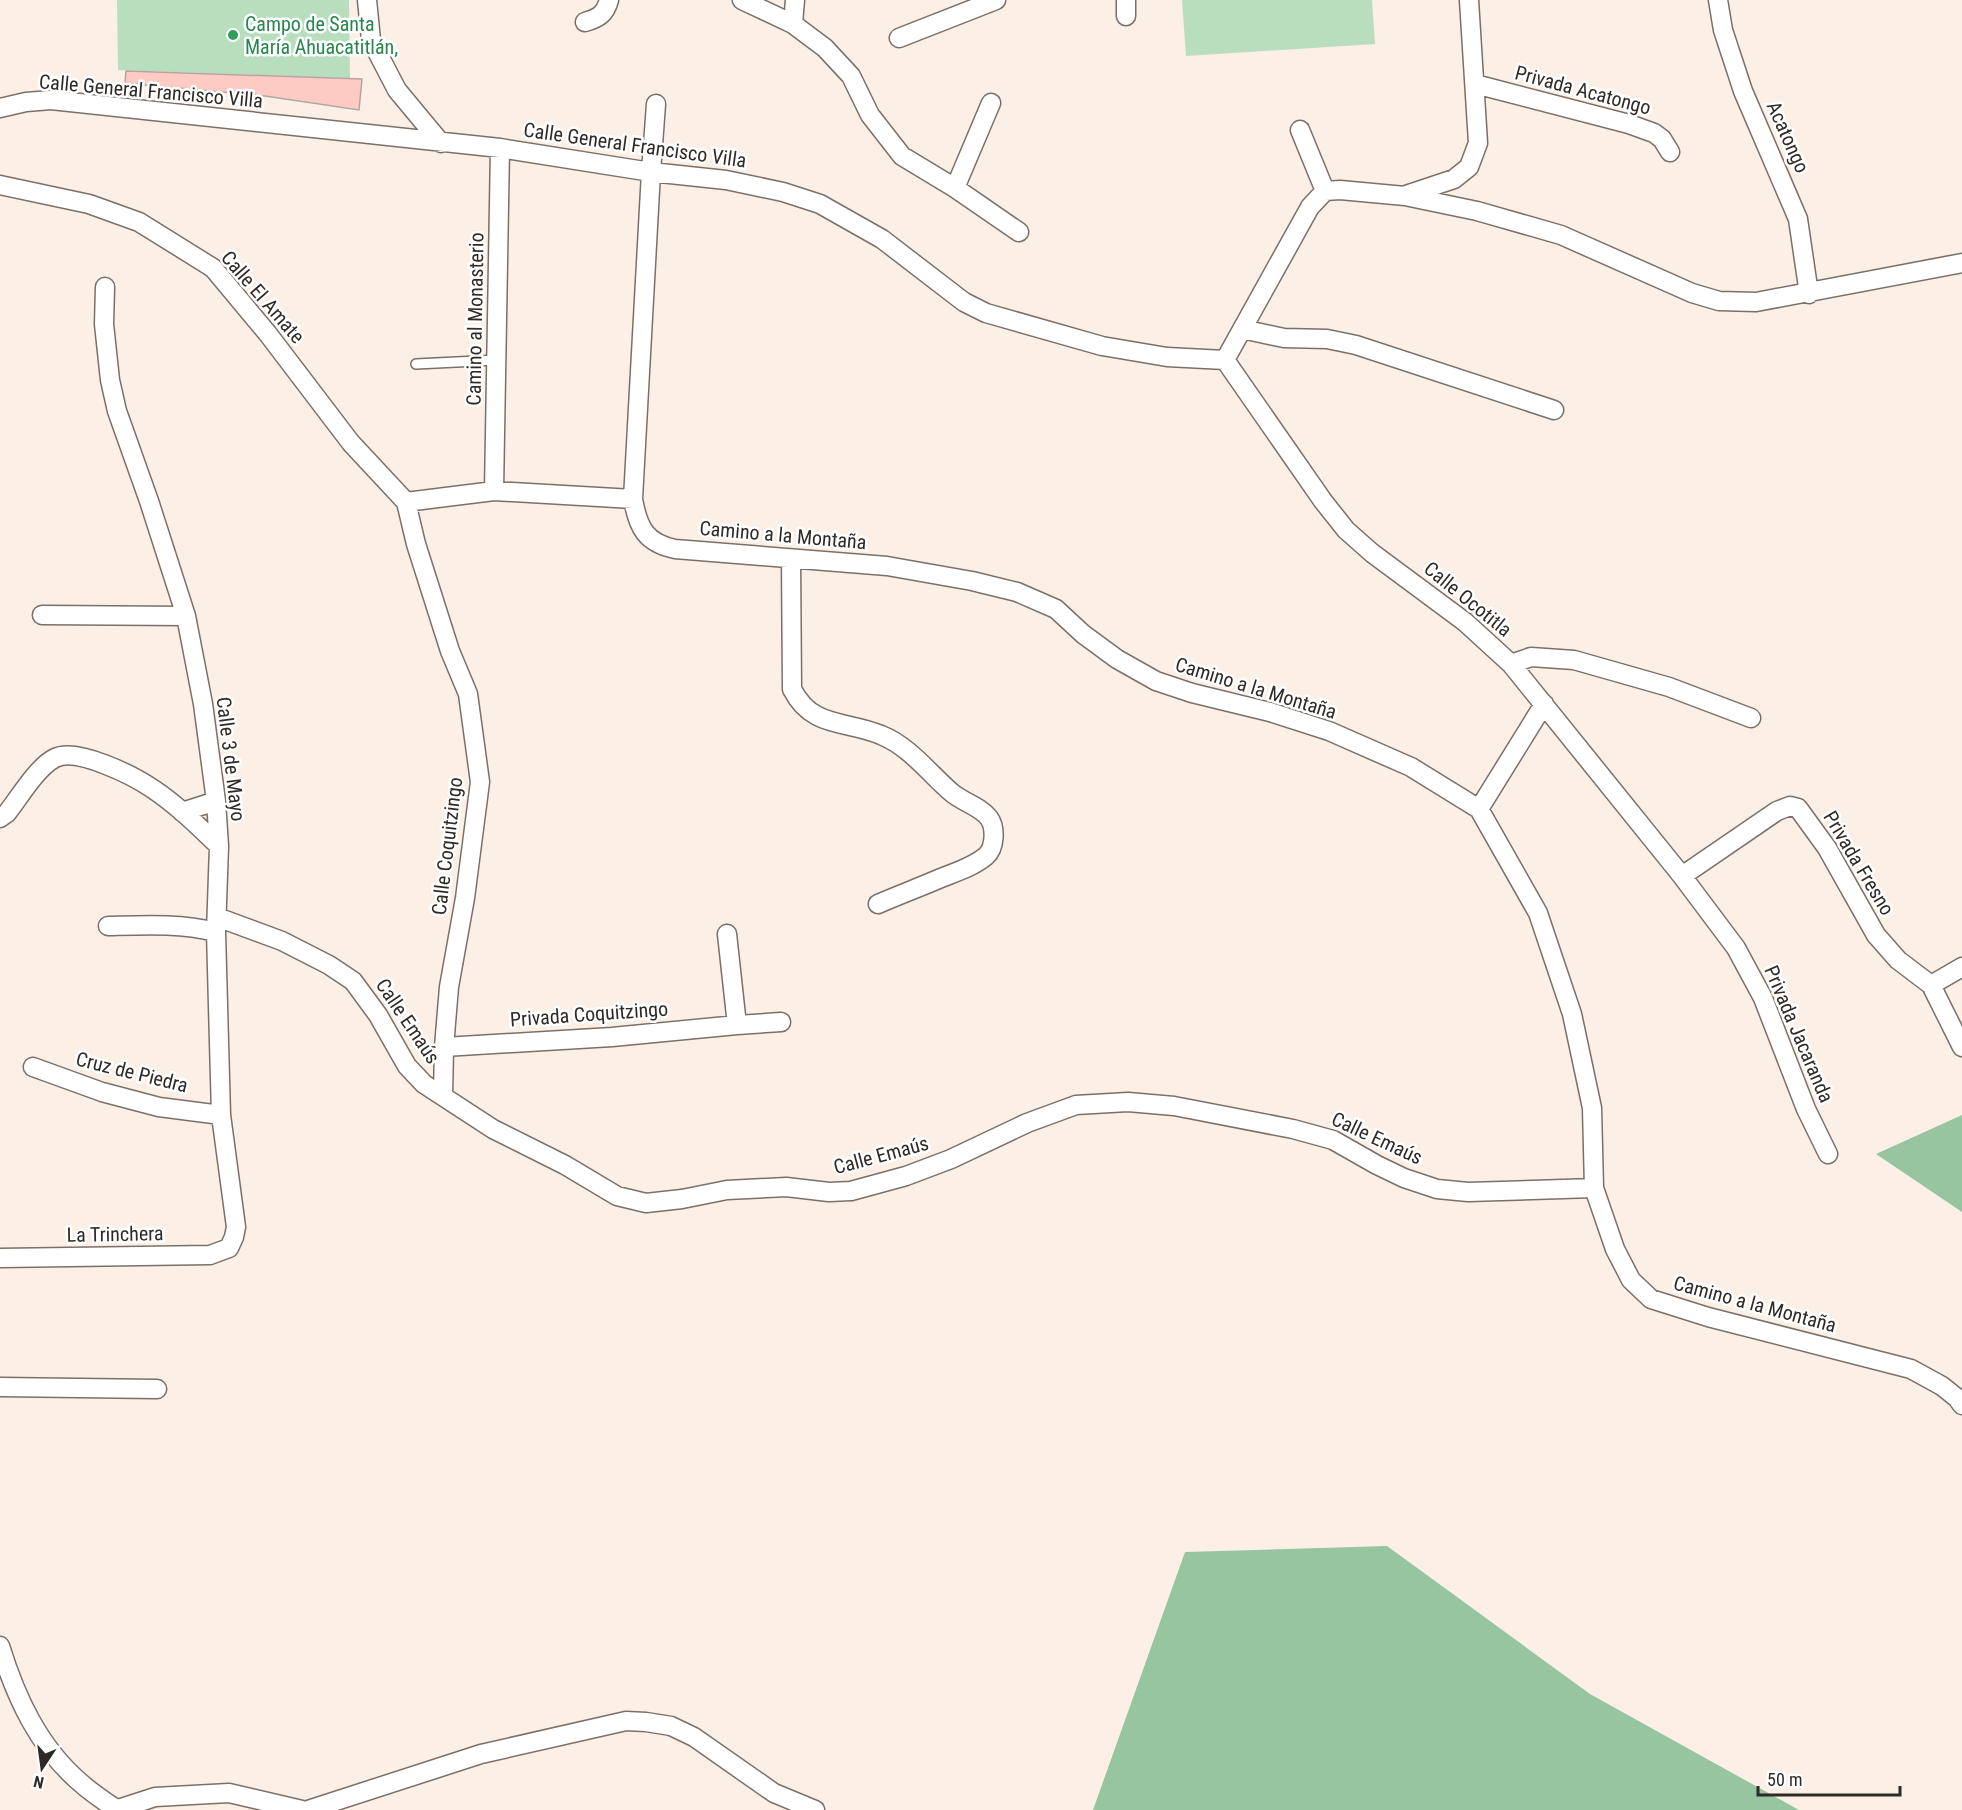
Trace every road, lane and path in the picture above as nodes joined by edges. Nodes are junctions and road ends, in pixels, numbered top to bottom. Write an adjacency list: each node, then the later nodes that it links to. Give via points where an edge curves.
1 (367, 0): 16 (street, via 371,40 397,90)
2 (609, 0): 8 (street, via 606,11)
3 (742, 0): 9 (street)
4 (795, 0): 9 (street)
5 (996, 0): 10 (street)
6 (1469, 0): 11 (street)
7 (1718, 0): 27 (street, Acatongo, via 1723,30 1743,91 1798,219)
8 (585, 22)
9 (793, 24): 21 (street, via 825,48 851,76 870,115 902,156)
10 (899, 38)
11 (1475, 84): 18 (street, Privada Acatongo, via 1629,123 1654,133); 23 (street, via 1478,143 1469,167 1454,179)
12 (991, 103): 21 (street)
13 (656, 104): 19 (street, Camino a la Montaña)
14 (0, 108): 16 (street, Calle General Francisco Villa, via 51,100)
15 (1300, 130): 22 (street)
16 (441, 143): 17 (street, Calle General Francisco Villa)
17 (500, 148): 19 (street, Calle General Francisco Villa); 29 (street, Camino al Monasterio)
18 (1670, 152)
19 (651, 172): 30 (street, Calle General Francisco Villa, via 726,180 819,204 882,239 964,302 986,313 1102,346 1167,357); 34 (street, Camino a la Montaña)
20 (0, 185): 35 (street, Calle El Amate, via 89,204 139,222 213,268 351,443)
21 (955, 188): 24 (street)
22 (1324, 191): 23 (street); 28 (street, via 1310,207)
23 (1405, 196): 27 (street, via 1561,235 1692,293 1719,301 1756,302)
24 (1019, 232)
25 (1962, 263): 27 (street)
26 (105, 286): 38 (street, Calle 3 de Mayo, via 104,324 117,411)
27 (1809, 294)
28 (1242, 329): 30 (street); 32 (street, via 1284,338 1327,339 1356,345)
29 (497, 360): 31 (lane); 33 (street, Camino al Monasterio)
30 (1225, 360): 39 (street, Calle Ocotitla, via 1346,530 1465,622)
31 (416, 364)
32 (1554, 410)
33 (494, 492): 34 (street); 35 (street)
34 (633, 499): 36 (street, Camino a la Montaña, via 636,518 645,535 660,546)
35 (406, 502): 56 (street, Calle Coquitzingo, via 450,651 468,694 480,782 449,987)
36 (791, 559): 43 (street, Camino a la Montaña, via 887,566 1017,592 1056,609 1117,659 1156,681 1329,731 1411,767); 48 (street, via 792,689 799,704 820,718 875,732 898,744 953,794 989,818 994,831 988,854 974,865)
37 (42, 615): 38 (street)
38 (186, 616): 42 (street, Calle 3 de Mayo)
39 (1511, 664): 40 (street, Calle Ocotitla); 41 (street, via 1531,657 1574,660 1669,687)
40 (1544, 704): 43 (street); 47 (street, Calle Ocotitla)
41 (1751, 718)
42 (216, 801): 44 (street); 46 (street, Calle 3 de Mayo)
43 (1479, 809): 62 (street, Camino a la Montaña, via 1538,913 1572,1014 1592,1108)
44 (182, 812): 45 (street, via 152,788 75,756 57,757 45,764); 46 (street)
45 (0, 818)
46 (219, 846): 49 (street, Calle 3 de Mayo)
47 (1682, 876): 53 (street, Privada Fresno, via 1777,812 1790,806 1798,808 1827,848 1876,935 1898,960); 61 (street, Privada Jacaranda, via 1736,948 1763,998)
48 (878, 904)
49 (217, 924): 50 (street, Calle Emaús); 59 (street, Calle Emaús, via 282,941 353,981 408,1066 424,1084); 60 (street, Calle 3 de Mayo)
50 (108, 926)
51 (728, 934): 55 (street)
52 (1962, 967): 53 (street)
53 (1931, 985): 57 (street, Privada Fresno)
54 (781, 1022): 55 (street, Privada Coquitzingo)
55 (737, 1024): 56 (street, Privada Coquitzingo, via 612,1037)
56 (444, 1047): 59 (street, Calle Coquitzingo)
57 (1962, 1047)
58 (33, 1067): 60 (street, Cruz de Piedra, via 159,1107)
59 (443, 1096): 62 (street, Calle Emaús, via 493,1129 617,1196 646,1203 727,1190 786,1187 851,1191 951,1159 1076,1105 1128,1102 1183,1107 1321,1136 1404,1178 1437,1189 1468,1192)
60 (221, 1115): 63 (street, Calle 3 de Mayo, via 236,1227)
61 (1828, 1154)
62 (1594, 1188): 67 (street, Camino a la Montaña, via 1620,1259 1631,1280 1651,1299 1911,1369)
63 (229, 1248): 64 (street, La Trinchera, via 210,1256)
64 (0, 1258)
65 (0, 1387): 66 (street)
66 (158, 1389)
67 (1960, 1399)
68 (0, 1646): 69 (street, via 29,1720 49,1751 81,1784)
69 (115, 1810): 70 (street, via 155,1797 229,1793)
70 (302, 1810)
71 (308, 1810): 72 (street, via 481,1754 626,1721 671,1726 694,1737 774,1793)
72 (815, 1810)

